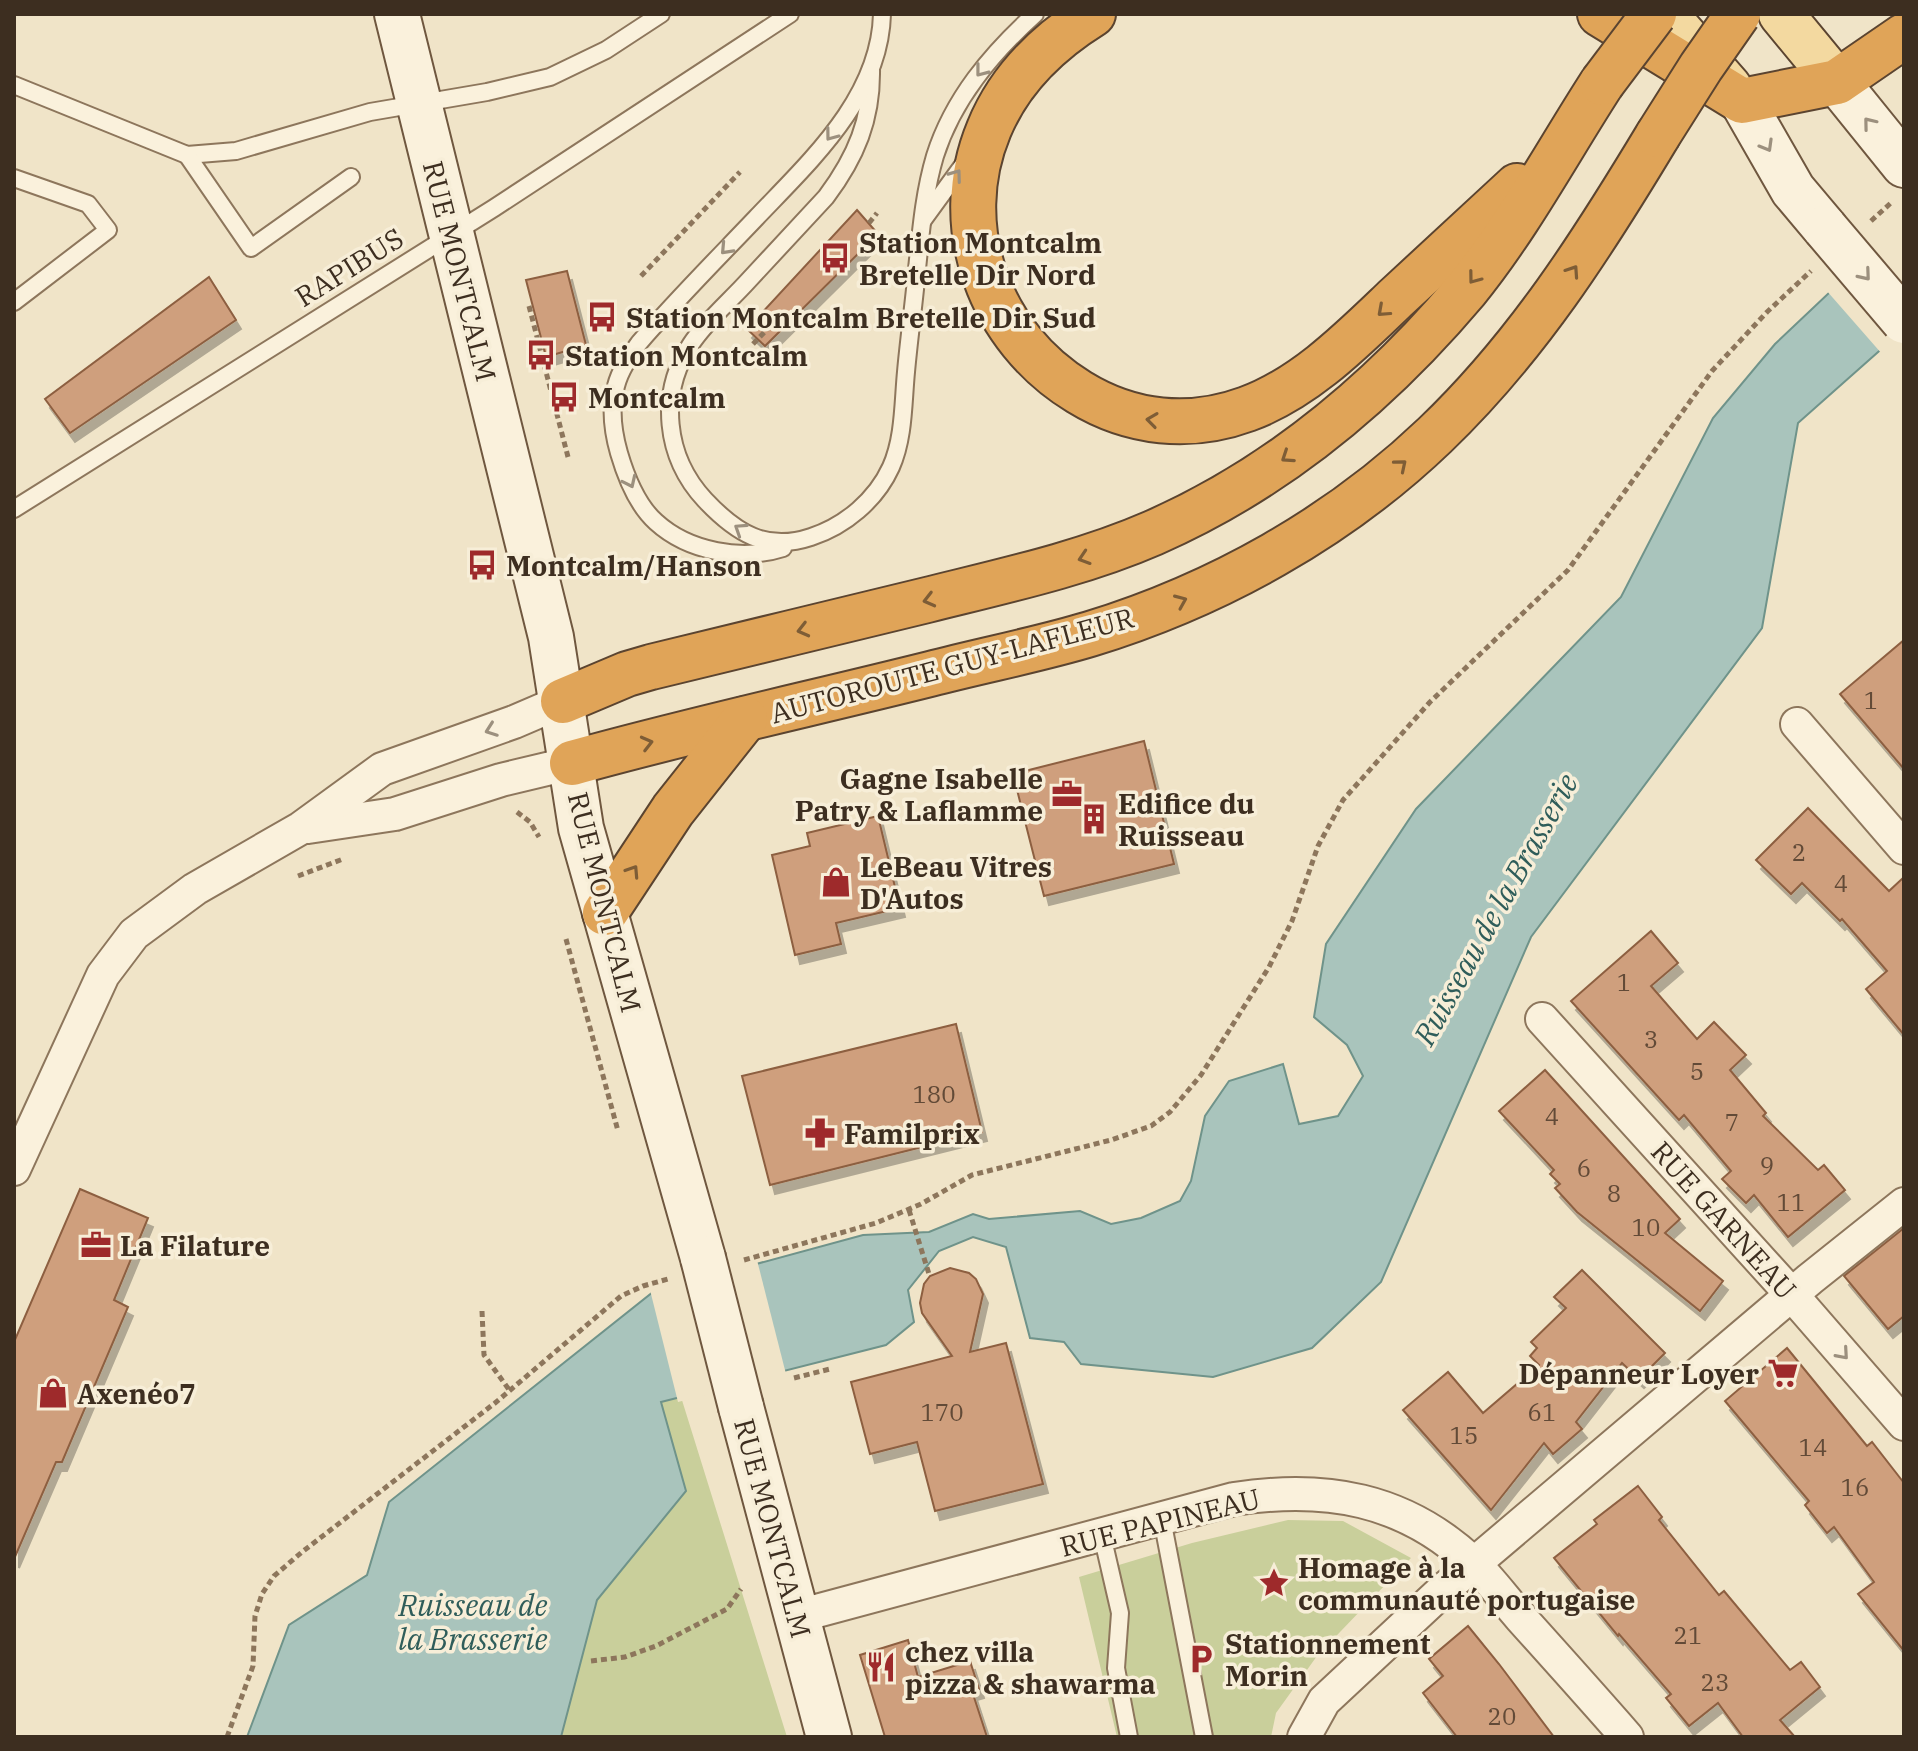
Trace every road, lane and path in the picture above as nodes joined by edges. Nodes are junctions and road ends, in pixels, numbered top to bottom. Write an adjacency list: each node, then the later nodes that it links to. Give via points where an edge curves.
1 (397, 14): 17 (main road, RUE MONTCALM)
2 (661, 14): 17 (lane, via 606,50 550,77)
3 (790, 14): 29 (lane, RAPIBUS)
4 (882, 14): 13 (lane)
5 (1035, 14): 26 (lane, one-way to 26, via 976,76 951,116 932,167)
6 (1093, 14): 18 (highway, via 1038,56)
7 (1600, 14): 16 (highway)
8 (1654, 14): 19 (highway, bridge)
9 (1665, 14): 16 (main road)
10 (1738, 14): 41 (highway, AUTOROUTE GUY-LAFLEUR, one-way to 10, bridge, via 1127,621 1233,576 1322,526 1410,458 1505,362 1573,272)
11 (1781, 14): 14 (main road)
12 (1904, 36): 14 (highway)
13 (871, 69): 39 (lane, one-way to 13, via 775,543 749,535 704,498 677,455 671,398 676,373 701,331 826,197 849,165 866,123); 39 (lane, one-way to 39, via 814,156 646,334 615,386 615,432 624,468 656,522 682,539 720,552 770,552)
14 (1837, 82): 16 (highway); 22 (main road, one-way to 14)
15 (14, 85): 20 (lane)
16 (1742, 101): 30 (main road, one-way to 30)
17 (419, 102): 20 (lane, via 246,149); 29 (main road, RUE MONTCALM)
18 (989, 129): 19 (highway, one-way to 18, via 1311,372 1251,408 1183,422 1136,417 1091,399 1049,372 1016,336 992,297 977,251 973,202); 26 (lane, one-way to 18)
19 (1563, 143): 40 (highway, one-way to 40, via 1494,252 1415,347 1325,429 1232,493 1153,533 1065,564 651,667)
20 (187, 155): 23 (lane, via 251,248)
21 (740, 172): 31 (path)
22 (1903, 174): 27 (path)
23 (351, 177)
24 (14, 178): 32 (lane, via 88,204 108,230)
25 (877, 213): 28 (path)
26 (922, 222): 39 (lane, via 896,453 879,487 854,514)
27 (1869, 222)
28 (869, 223)
29 (451, 235): 38 (lane, RAPIBUS); 40 (main road, RUE MONTCALM)
30 (1824, 245): 35 (main road, one-way to 35, bridge); 54 (path, via 1712,371 1568,570 1430,702 1343,800 1318,846 1292,921 1269,967 1201,1075 1170,1112 1151,1126 1111,1140 972,1175)
31 (641, 276)
32 (14, 302)
33 (529, 306): 37 (path, RUE MONTCALM)
34 (780, 316): 36 (path)
35 (1904, 321)
36 (753, 344)
37 (568, 457)
38 (14, 509)
39 (803, 540)
40 (563, 701): 43 (main road, RUE MONTCALM); 45 (street, one-way to 45, via 382,769)
41 (745, 719): 43 (highway, AUTOROUTE GUY-LAFLEUR, one-way to 41); 48 (highway, one-way to 41, via 673,810)
42 (1797, 724): 47 (street)
43 (572, 763): 45 (street, via 395,814); 48 (main road, RUE MONTCALM, via 581,828)
44 (530, 822): 46 (path, RUE MONTCALM)
45 (301, 828): 52 (street, via 174,903 134,934 103,975)
46 (541, 842)
47 (1904, 848)
48 (605, 913): 55 (main road, RUE MONTCALM)
49 (563, 927): 51 (path, RUE MONTCALM)
50 (1542, 1019): 57 (street, RUE GARNEAU)
51 (618, 1131)
52 (14, 1169)
53 (1904, 1204): 57 (street)
54 (909, 1210): 55 (path, via 862,1228); 56 (path)
55 (702, 1267): 61 (path, via 621,1296); 67 (main road, RUE MONTCALM, bridge)
56 (929, 1274)
57 (1792, 1295): 62 (street, RUE GARNEAU, one-way to 62); 65 (street)
58 (482, 1311): 61 (path, via 484,1355)
59 (830, 1369): 60 (path)
60 (794, 1378)
61 (510, 1391): 69 (path, via 267,1585 255,1616 253,1666)
62 (1904, 1424)
63 (1162, 1519): 64 (street, RUE PAPINEAU); 65 (street, RUE PAPINEAU, via 1259,1495 1346,1497 1412,1519); 72 (lane)
64 (1102, 1535): 67 (street, RUE PAPINEAU); 71 (lane, via 1120,1613 1116,1668)
65 (1475, 1564): 73 (street, via 1341,1683); 74 (street, RUE PAPINEAU)
66 (741, 1589): 68 (path, via 727,1609 668,1641 625,1657)
67 (798, 1616): 70 (main road, RUE MONTCALM)
68 (591, 1661)
69 (227, 1737)
70 (829, 1737)
71 (1129, 1737)
72 (1204, 1737)
73 (1304, 1737)
74 (1627, 1737)

